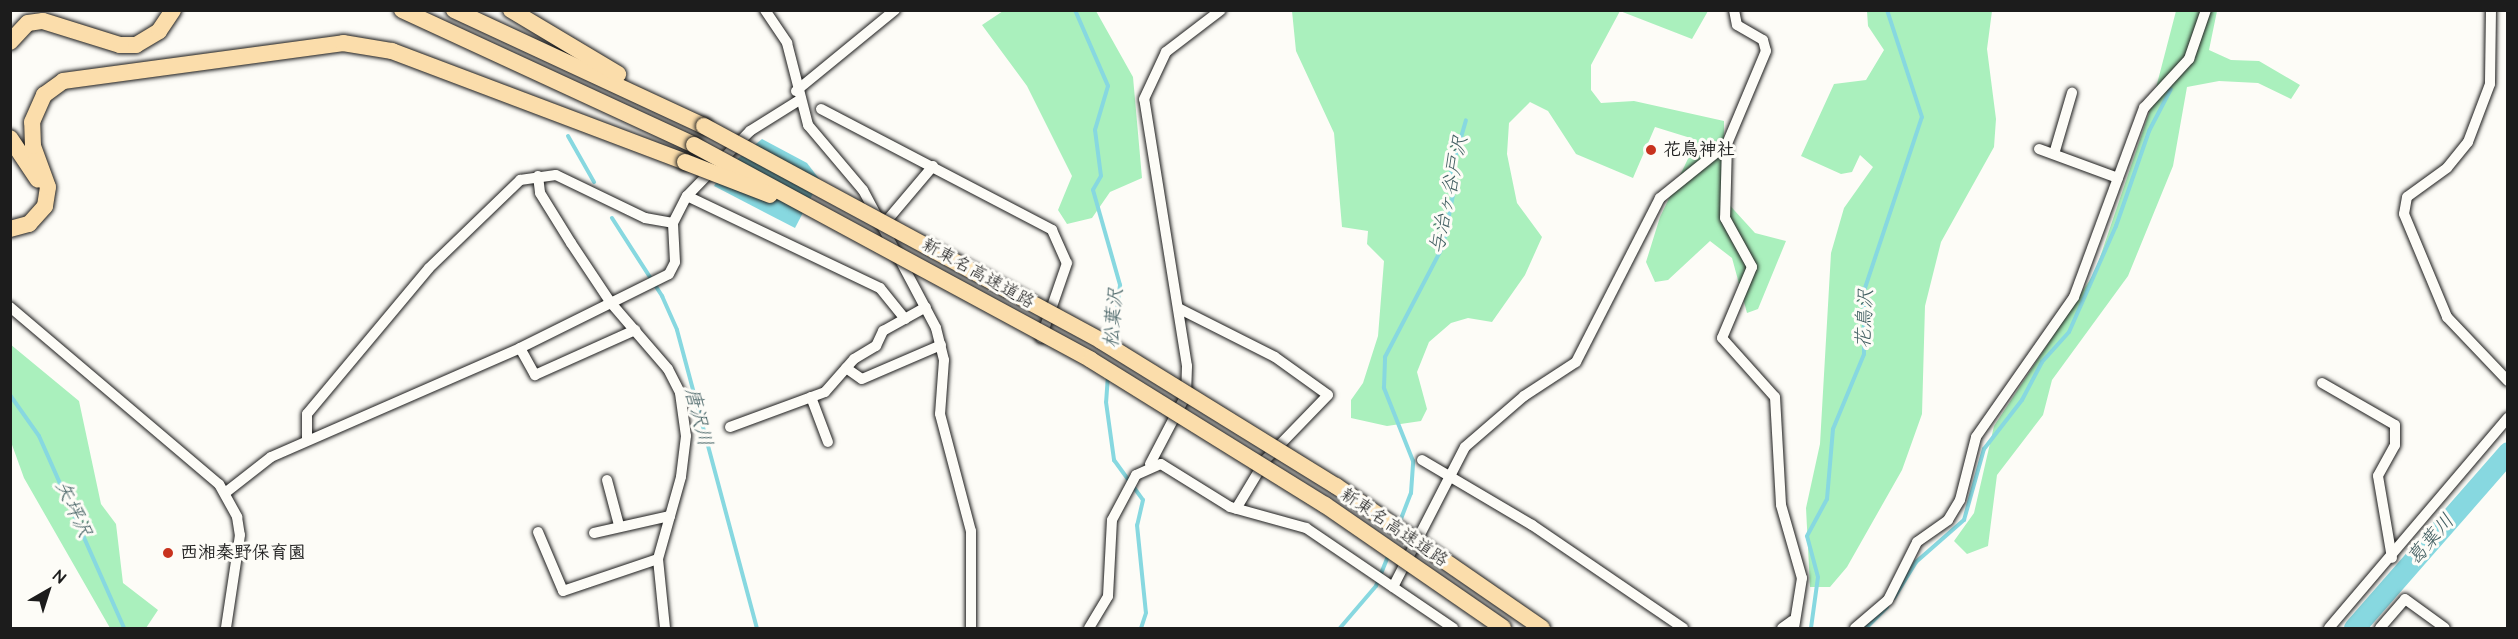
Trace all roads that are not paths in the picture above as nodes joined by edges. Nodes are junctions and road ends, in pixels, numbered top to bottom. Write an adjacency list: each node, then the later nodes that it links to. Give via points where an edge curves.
1 (173, 10): 11 (highway, via 159,31 136,45 120,45 43,21 28,23)
2 (402, 10): 27 (highway, 新東名高速道路, bridge, via 694,145)
3 (454, 10): 15 (highway, 新東名高速道路)
4 (511, 10): 15 (highway)
5 (765, 10): 13 (street, via 787,43)
6 (895, 10): 13 (street)
7 (1221, 10): 32 (street, via 1166,52 1144,99)
8 (1734, 10): 17 (street, via 1737,25 1763,40 1766,51)
9 (2206, 10): 22 (street, via 2189,59 2144,108)
10 (2491, 10): 39 (street, via 2490,84 2468,142 2447,168 2408,197 2404,214 2447,317)
11 (10, 42)
12 (2072, 93): 19 (street)
13 (797, 96): 23 (street, via 750,131); 26 (street, via 808,124)
14 (821, 109): 20 (street)
15 (704, 126): 66 (highway, 新東名高速道路, bridge, via 995,279 1111,347 1336,486)
16 (10, 138): 24 (highway, via 38,180 38,193 25,216)
17 (1727, 144): 49 (street, via 1660,198 1576,362 1524,396 1465,447); 59 (street, via 1725,218 1752,267 1722,338 1775,397 1781,505 1802,578)
18 (2039, 149): 19 (street)
19 (2054, 154): 22 (street)
20 (933, 166): 26 (street); 35 (street, via 1052,230 1067,263)
21 (538, 176): 25 (street, via 556,175 645,218); 29 (street, via 540,193); 44 (street, via 520,180 429,268 306,414)
22 (2118, 178): 69 (street, via 2074,297 1976,437 1960,500 1948,520 1917,542 1888,600)
23 (687, 196): 25 (street); 33 (street, via 880,288)
24 (10, 221)
25 (673, 223): 29 (street, via 675,262 661,278)
26 (884, 224): 31 (street)
27 (847, 225): 28 (highway, bridge, via 392,51 343,44 63,81 44,95 32,122 33,146 48,188 45,206 29,224); 65 (highway, 新東名高速道路, bridge, via 1205,429)
28 (10, 229)
29 (611, 303): 34 (street); 37 (street)
30 (10, 307): 50 (street, via 200,464)
31 (926, 307): 33 (street); 36 (street)
32 (1180, 309): 47 (street, via 1186,395); 51 (street, via 1275,357 1328,395 1266,459)
33 (905, 319): 38 (street, via 883,331 876,346)
34 (635, 330): 37 (street, via 535,375); 52 (street, via 668,369 680,393 686,436)
35 (1041, 338)
36 (940, 345): 38 (street, via 862,379); 62 (street, via 940,414 971,531)
37 (520, 348): 44 (street)
38 (846, 368): 41 (street, via 825,392)
39 (2508, 381)
40 (2322, 383): 56 (street, via 2395,425 2395,445 2378,476)
41 (811, 397): 43 (street); 45 (street)
42 (2508, 418): 56 (street)
43 (730, 427)
44 (307, 440): 50 (street, via 271,457)
45 (828, 442)
46 (1422, 460): 49 (street)
47 (1150, 464): 51 (street, via 1161,464); 63 (street, via 1133,480 1112,520 1108,596)
48 (607, 480): 53 (street)
49 (1451, 481): 58 (street); 67 (street, via 1532,525)
50 (225, 492): 60 (street, via 237,517 241,552)
51 (1236, 509): 58 (street, via 1306,528)
52 (670, 516): 53 (street); 57 (street)
53 (619, 525): 55 (street)
54 (538, 532): 57 (street, via 563,591)
55 (594, 532)
56 (2391, 558): 70 (street)
57 (658, 559): 61 (street)
58 (1390, 585): 64 (street)
59 (1793, 625): 68 (street)
60 (226, 628)
61 (665, 628)
62 (971, 628)
63 (1089, 628)
64 (1453, 628)
65 (1503, 628)
66 (1542, 628)
67 (1683, 628)
68 (1782, 628)
69 (1855, 628)
70 (2329, 628)
71 (2380, 628): 72 (street, via 2405,599)
72 (2445, 628)

